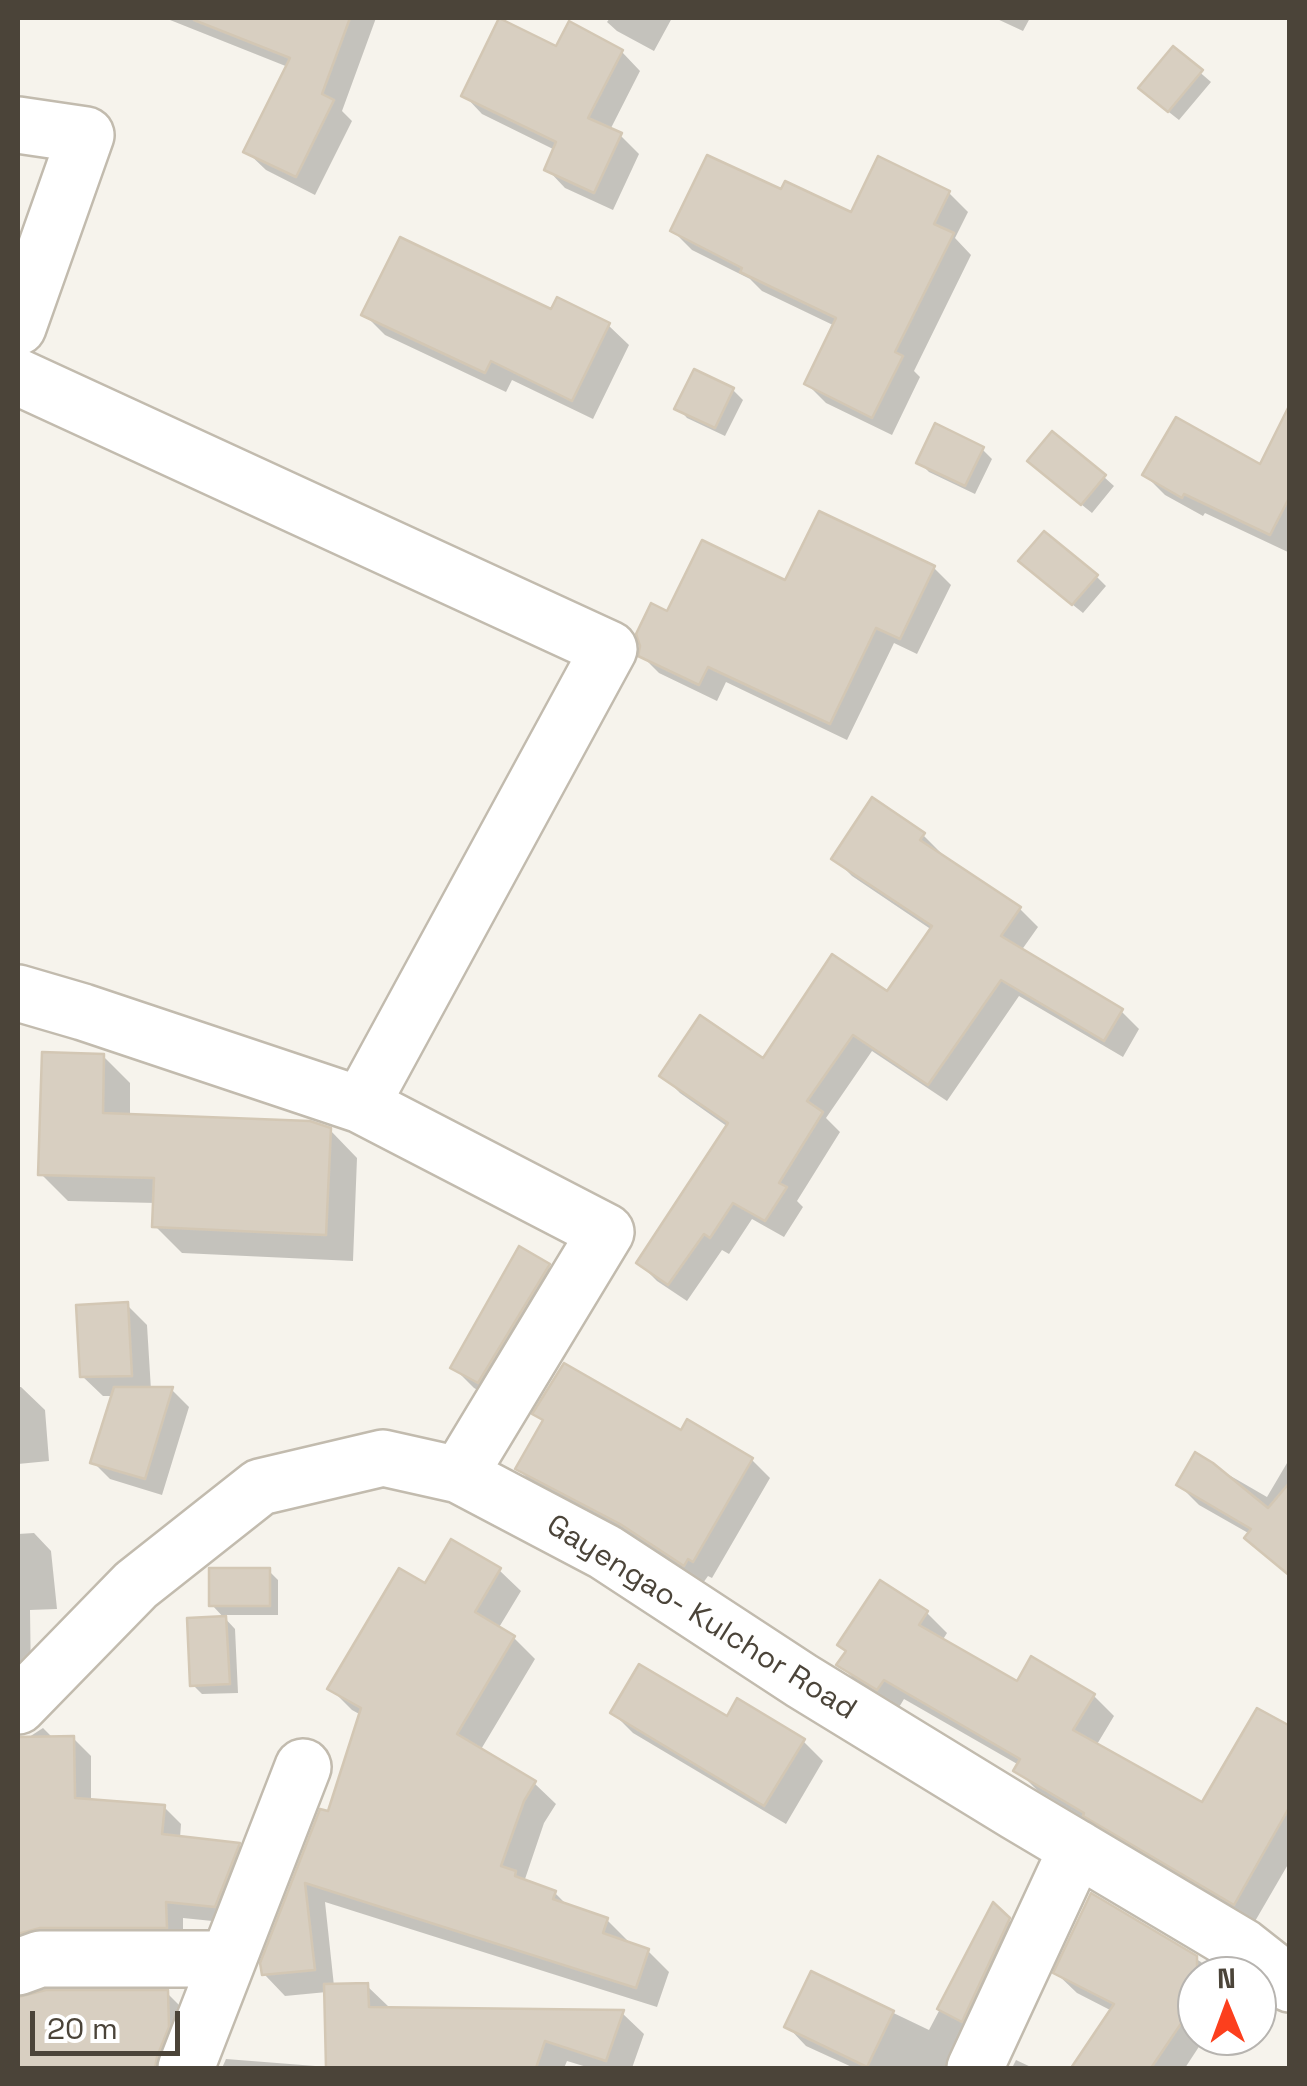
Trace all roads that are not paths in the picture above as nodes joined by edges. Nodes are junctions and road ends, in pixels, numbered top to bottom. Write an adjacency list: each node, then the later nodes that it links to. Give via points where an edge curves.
1 (18, 125): 2 (street, via 86,135)
2 (18, 327)
3 (18, 377): 5 (street, via 609,649)
4 (18, 992): 5 (street)
5 (361, 1105): 6 (street, via 606,1232)
6 (459, 1475): 7 (street, Gayengao- Kulchor Road, via 383,1458 260,1487 136,1585); 9 (street, Gayengao- Kulchor Road, via 605,1552)
7 (18, 1706)
8 (303, 1767): 10 (street)
9 (1077, 1848): 12 (street, Gayengao- Kulchor Road, via 1243,1947); 14 (street)
10 (228, 1959): 11 (street, via 40,1959); 13 (street)
11 (18, 1967)
12 (1290, 1984)
13 (186, 2068)
14 (975, 2068)

